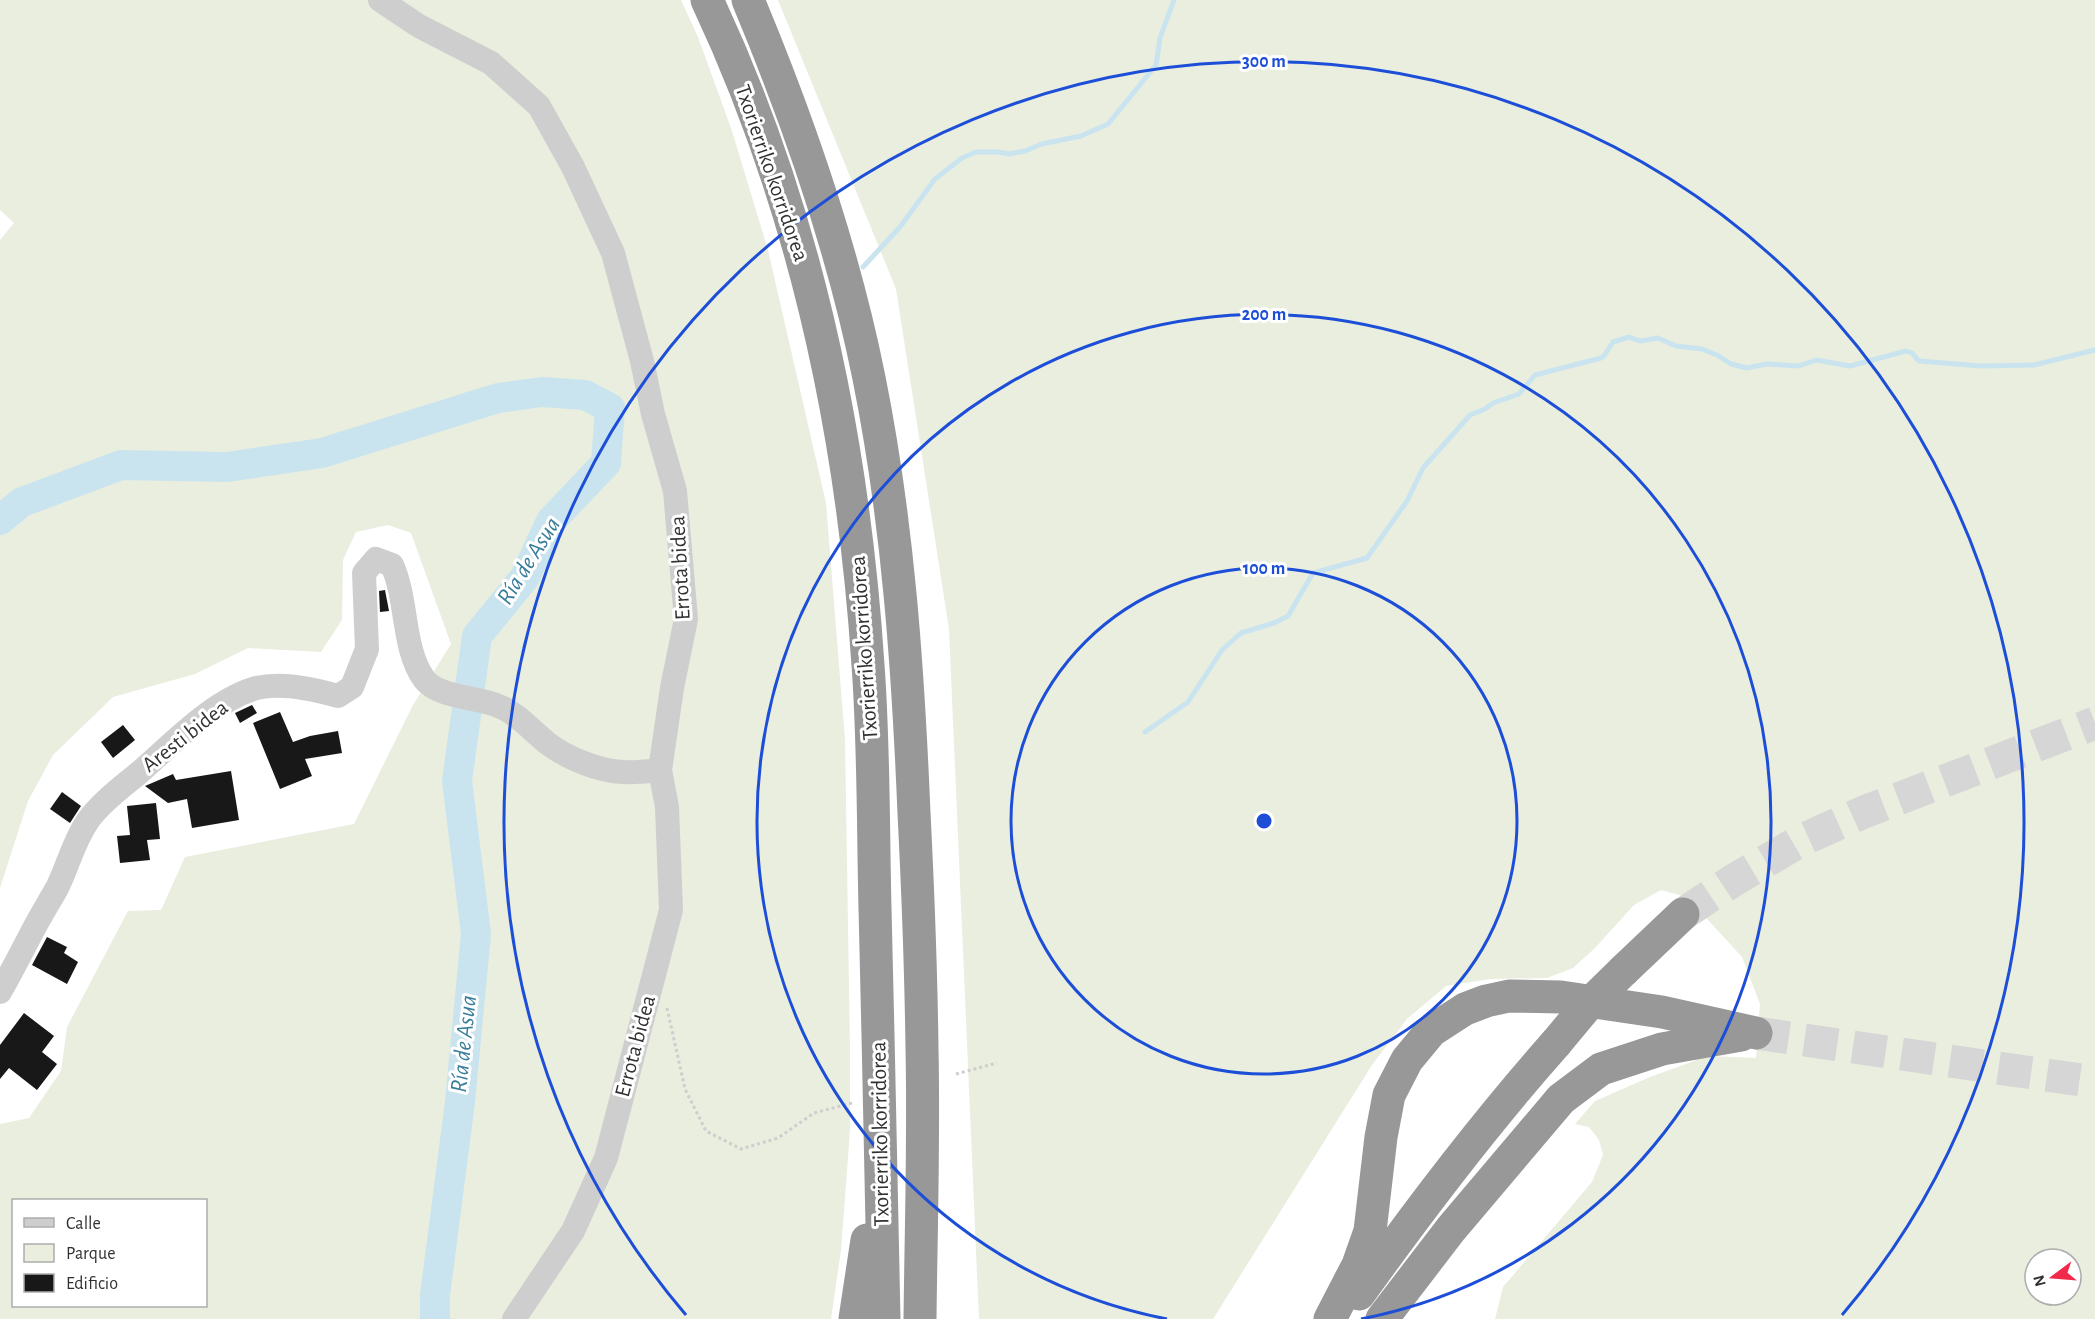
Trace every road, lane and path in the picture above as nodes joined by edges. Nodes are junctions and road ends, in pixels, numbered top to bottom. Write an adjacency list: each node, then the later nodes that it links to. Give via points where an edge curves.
1 (380, 0): 4 (street, Errota bidea, via 419,26 491,63 539,106 573,166 613,253 675,491 686,619)
2 (707, 0): 12 (highway, Txorierriko korridorea, via 758,122 801,255 833,384 854,510 869,666)
3 (748, 0): 11 (highway, Txorierriko korridorea, via 792,110 836,245 869,376 890,504 910,705)
4 (660, 770): 6 (street, Aresti bidea, via 621,772 585,764 549,744 499,705 443,692 425,681 413,655 399,581 392,565 376,559 364,573 367,649 352,687 338,696 277,686 254,689 225,702 153,760 88,820 58,886); 14 (street, Errota bidea, via 667,807 671,910 615,1125 606,1158 573,1231)
5 (1683, 914): 13 (highway, bridge, via 1586,1007 1488,1121 1424,1203)
6 (0, 992)
7 (667, 1008): 10 (path, via 685,1089 706,1131 741,1149 778,1138 814,1113)
8 (997, 1064): 9 (path)
9 (956, 1074)
10 (852, 1103)
11 (923, 1138): 17 (highway, Txorierriko korridorea); 18 (highway, via 940,1277)
12 (881, 1180): 15 (highway, via 870,1220); 16 (highway, Txorierriko korridorea)
13 (1350, 1310)
14 (514, 1319)
15 (855, 1319)
16 (884, 1319)
17 (920, 1319)
18 (941, 1319)
19 (1330, 1319): 20 (highway, via 1358,1265 1370,1231 1389,1095 1407,1060 1431,1031 1465,1009 1509,996 1572,999 1662,1012 1756,1033 1662,1049 1601,1069 1561,1099 1451,1229)
20 (1382, 1319)

